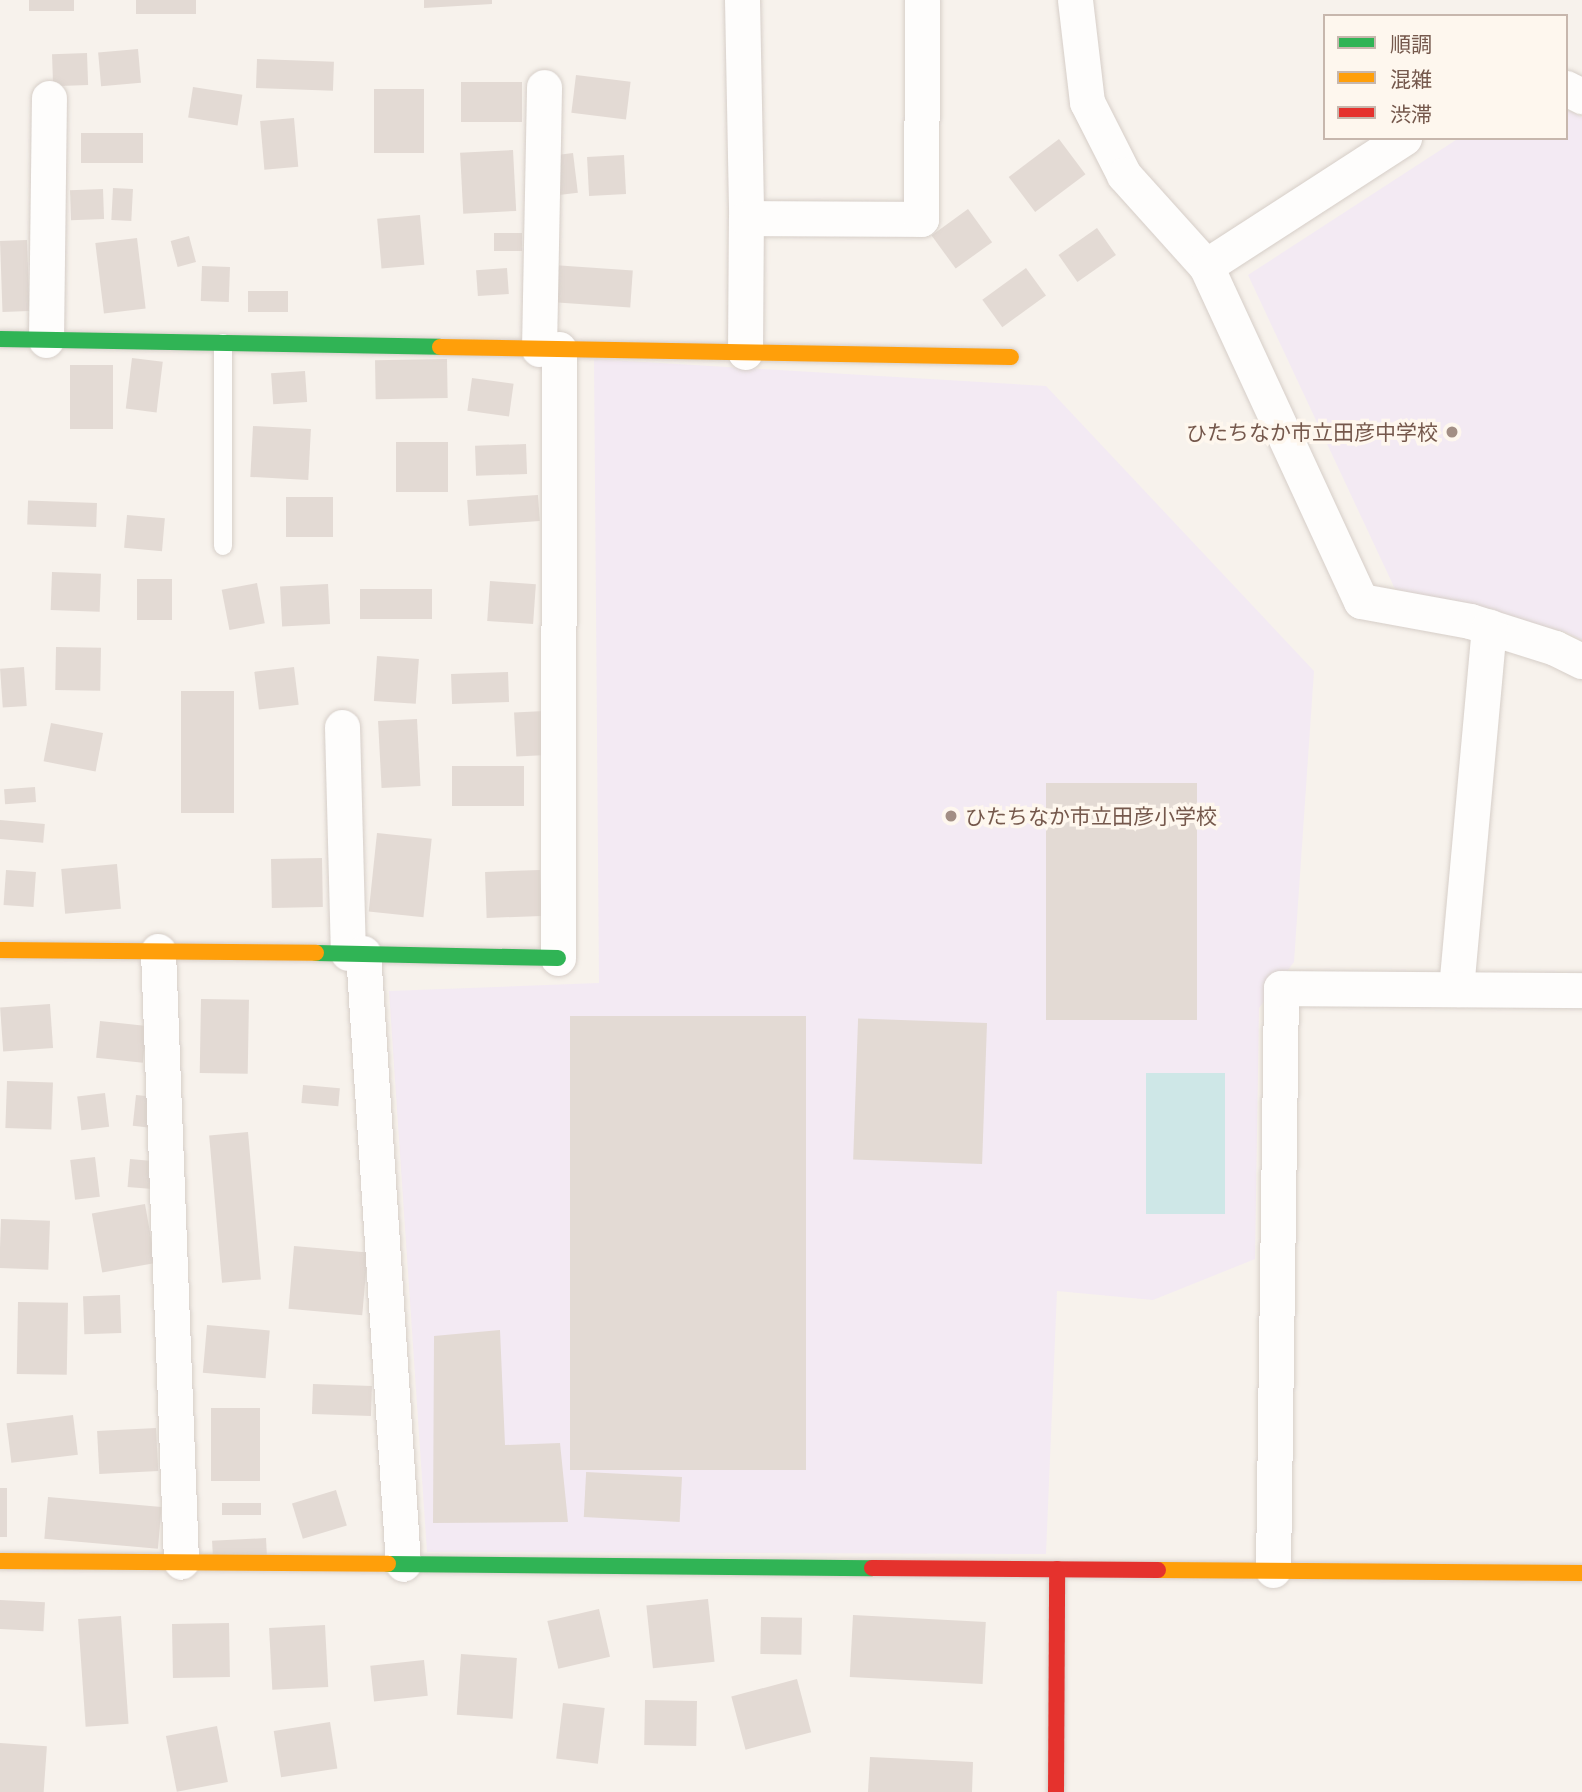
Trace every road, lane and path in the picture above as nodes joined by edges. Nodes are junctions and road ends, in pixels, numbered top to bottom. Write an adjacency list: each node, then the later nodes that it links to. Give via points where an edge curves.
1 (742, 0): 7 (street)
2 (922, 0): 7 (street, via 920,219)
3 (1075, 0): 8 (street, via 1087,102 1124,175)
4 (544, 87): 12 (street)
5 (49, 98): 10 (street)
6 (1401, 140): 8 (street)
7 (746, 218): 13 (street)
8 (1206, 266): 16 (street, via 1361,601)
9 (0, 339): 10 (street)
10 (46, 340): 11 (street)
11 (223, 343): 12 (street); 15 (lane)
12 (549, 349): 13 (street); 22 (street)
13 (745, 352): 14 (street)
14 (1011, 357)
15 (223, 546)
16 (1489, 627): 17 (street); 23 (street)
17 (1582, 661)
18 (342, 727): 21 (street)
19 (0, 950): 20 (street)
20 (158, 951): 21 (street); 26 (street)
21 (355, 953): 22 (street); 27 (street)
22 (558, 958)
23 (1456, 989): 24 (street); 29 (street, via 1281,988)
24 (1582, 990)
25 (0, 1561): 26 (street)
26 (181, 1562): 27 (street)
27 (403, 1564): 28 (street)
28 (1057, 1569): 29 (street); 31 (street)
29 (1273, 1570): 30 (street)
30 (1582, 1573)
31 (1056, 1792)

